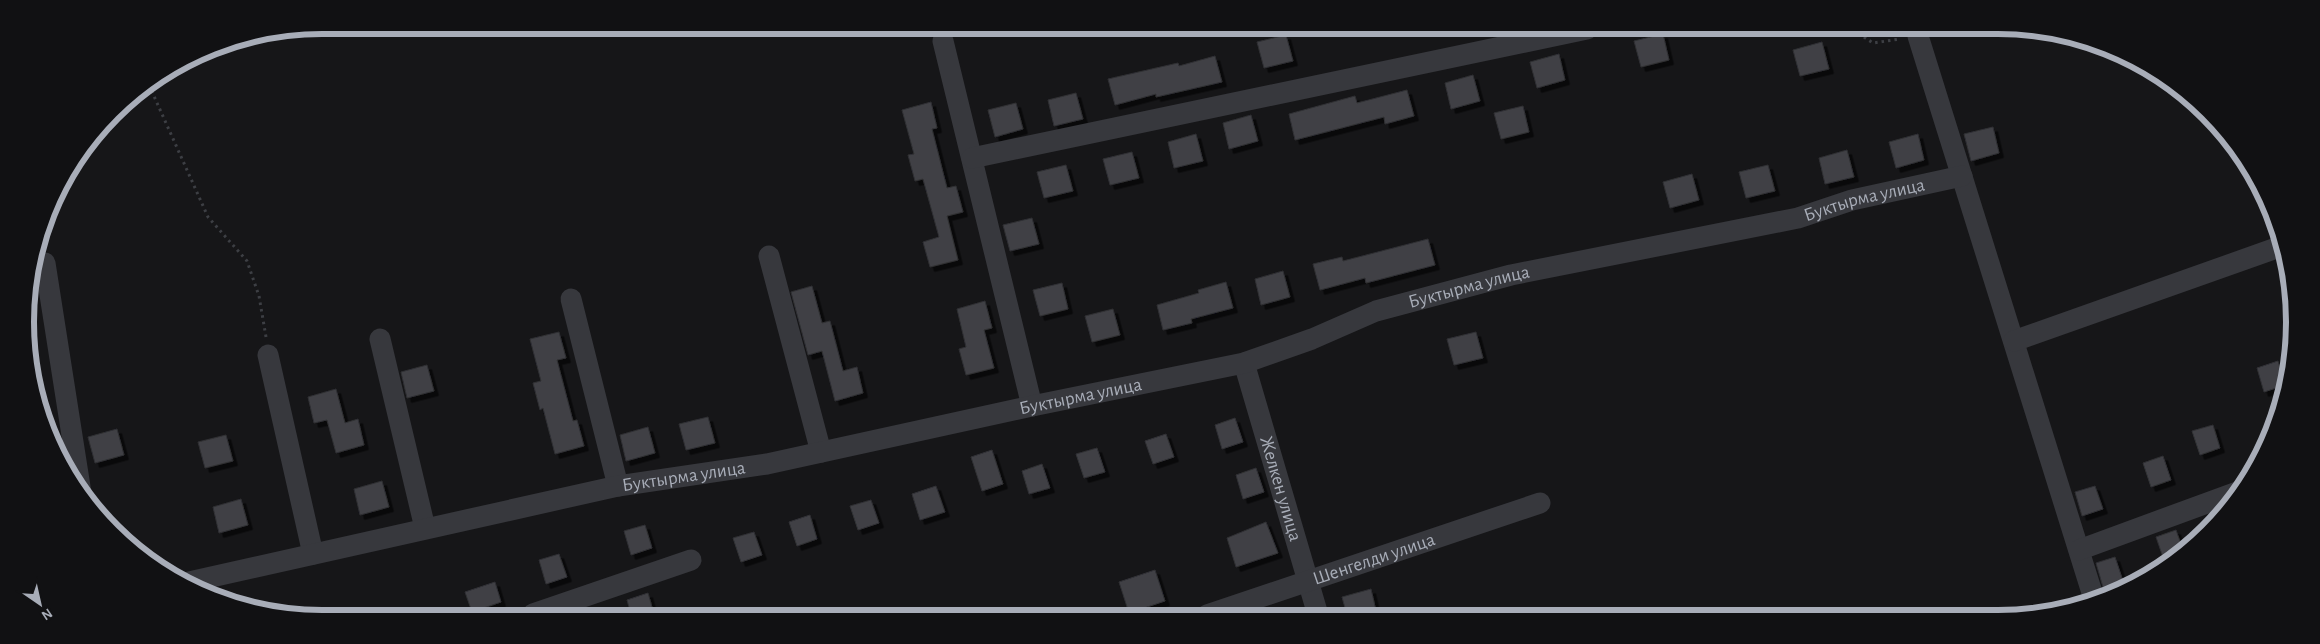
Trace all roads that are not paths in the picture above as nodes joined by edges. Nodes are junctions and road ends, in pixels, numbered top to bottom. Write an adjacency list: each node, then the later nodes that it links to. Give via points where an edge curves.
1 (1563, 34): 4 (street)
2 (1918, 36): 5 (street)
3 (943, 41): 4 (street)
4 (972, 158): 14 (street)
5 (1962, 176): 11 (street); 13 (street, Буктырма улица, via 1852,200 1798,218 1511,275 1376,311)
6 (2276, 248): 11 (street)
7 (769, 256): 15 (street)
8 (44, 264): 16 (street)
9 (570, 299): 17 (street)
10 (380, 339): 20 (street)
11 (2014, 340): 21 (street)
12 (268, 355): 22 (street)
13 (1244, 363): 14 (street, Буктырма улица); 25 (street, Желкен улица)
14 (1032, 406): 15 (street, Буктырма улица)
15 (821, 452): 17 (street, Буктырма улица, via 767,464)
16 (78, 476)
17 (618, 486): 20 (street, Буктырма улица)
18 (2228, 495): 21 (street)
19 (1540, 503): 25 (street, Шенгелди улица)
20 (425, 528): 22 (street, Буктырма улица)
21 (2079, 550): 26 (street)
22 (313, 554): 24 (street, Буктырма улица)
23 (691, 560): 27 (street)
24 (195, 581)
25 (1308, 581): 28 (street, Шенгелди улица); 29 (street, Желкен улица)
26 (2093, 594)
27 (545, 610)
28 (1222, 610)
29 (1317, 610)

